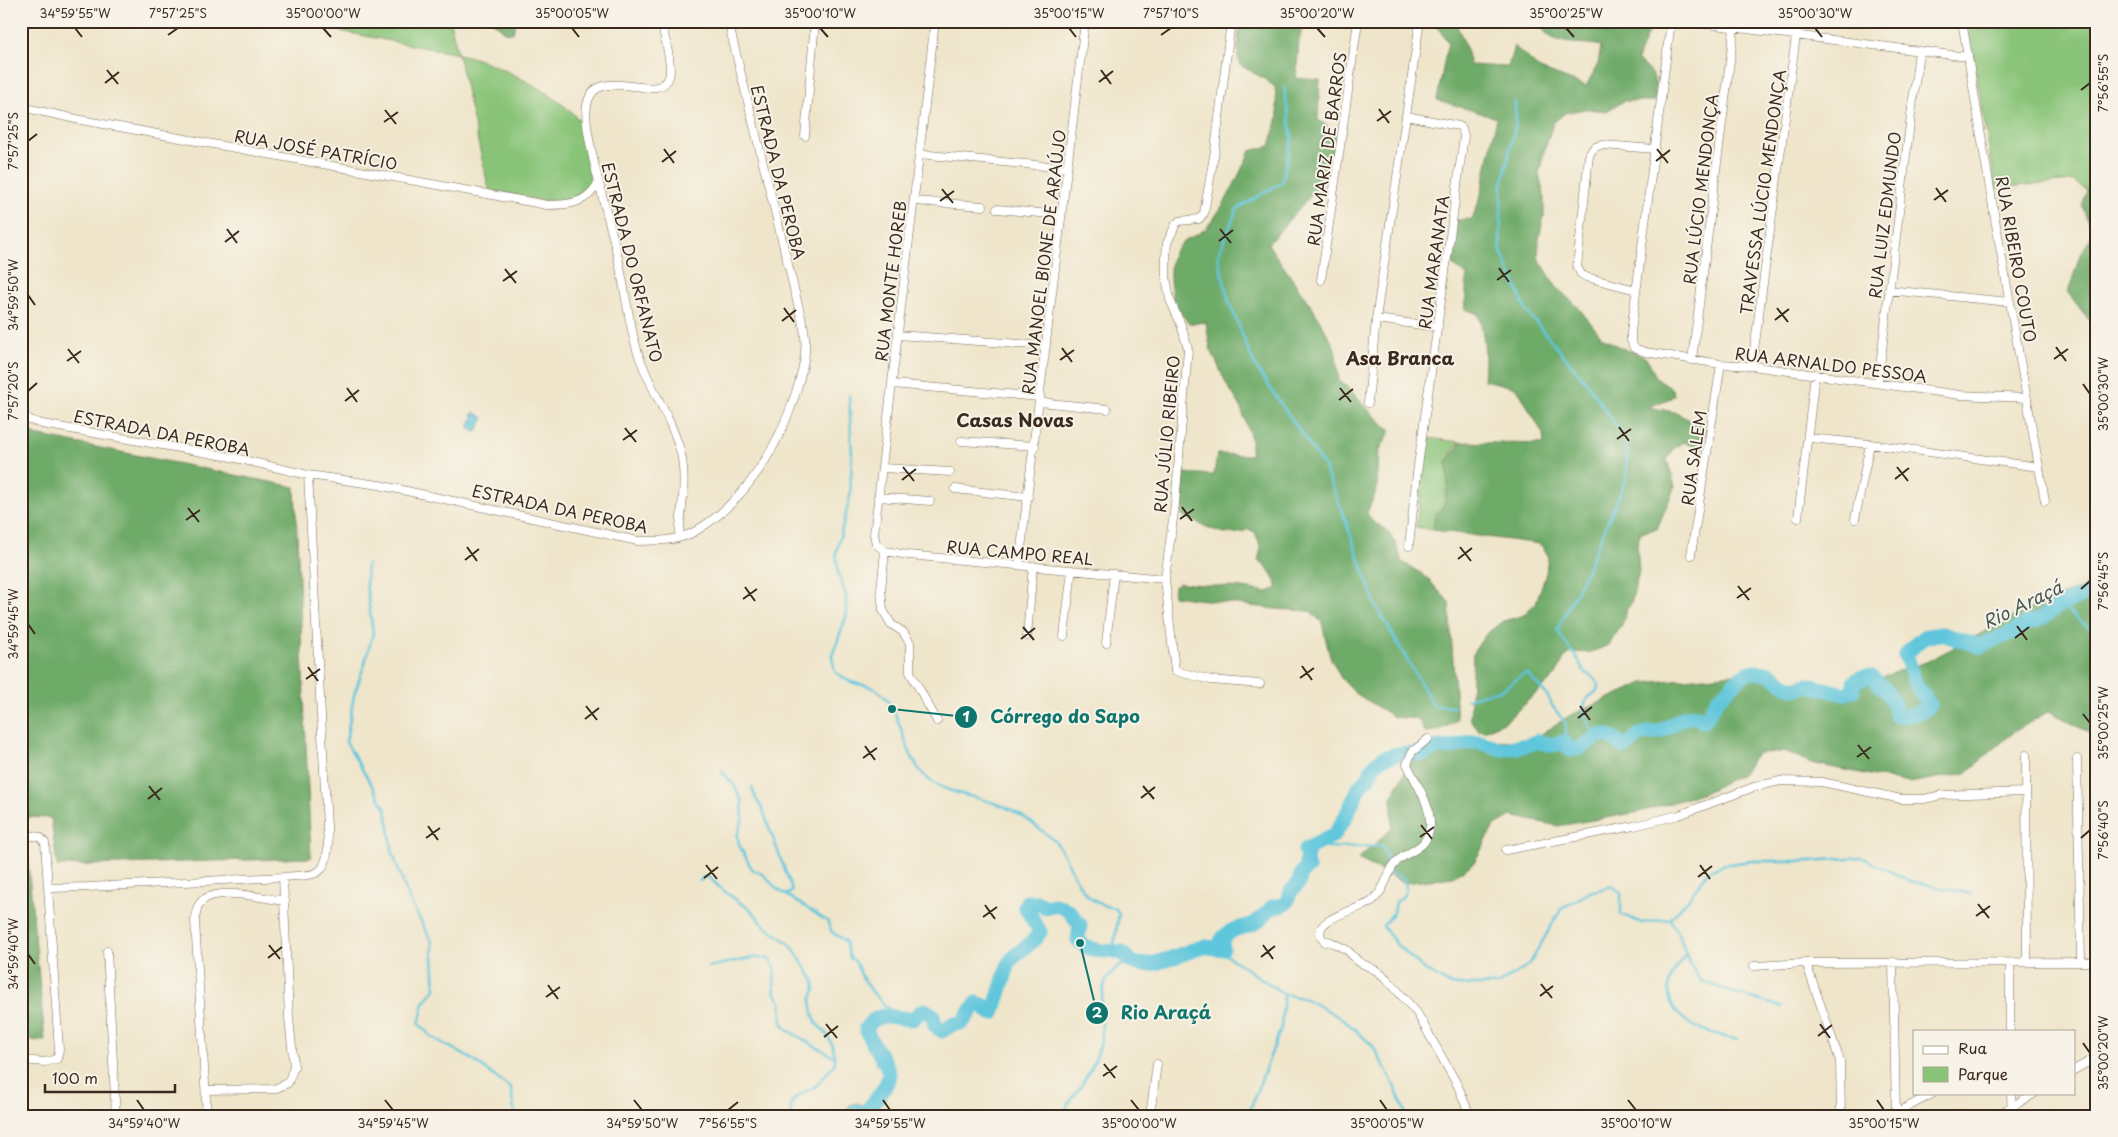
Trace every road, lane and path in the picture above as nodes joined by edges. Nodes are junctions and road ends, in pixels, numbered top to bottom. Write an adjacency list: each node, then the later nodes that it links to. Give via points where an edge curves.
1 (661, 21): 23 (street, ESTRADA DO ORFANATO, via 669,64 668,79 664,84 656,87 604,85 588,99 587,124)
2 (728, 21): 62 (street, ESTRADA DA PEROBA, via 804,329 806,349 792,407 765,461 725,508 693,533)
3 (815, 21): 19 (street)
4 (935, 21): 21 (street, RUA MONTE HOREB)
5 (1085, 21): 22 (street, RUA MANOEL BIONE DE ARAÚJO)
6 (1231, 21): 71 (street, RUA JÚLIO RIBEIRO, via 1204,213 1199,220 1176,224 1167,243 1166,277 1170,300 1188,349 1175,504)
7 (1358, 21): 28 (street, RUA MARIZ DE BARROS)
8 (1420, 21): 18 (street)
9 (1671, 21): 20 (street)
10 (1683, 21): 13 (street)
11 (1798, 21): 14 (street, TRAVESSA LÚCIO MENDONÇA)
12 (1962, 21): 16 (street, RUA RIBEIRO COUTO)
13 (1734, 25): 14 (street); 36 (street, RUA LÚCIO MENDONÇA)
14 (1796, 36): 15 (street); 38 (street, TRAVESSA LÚCIO MENDONÇA)
15 (1920, 51): 16 (street); 30 (street, RUA LUIZ EDMUNDO)
16 (1968, 57): 31 (street, RUA RIBEIRO COUTO)
17 (21, 107): 23 (street, RUA JOSÉ PATRÍCIO, via 547,206 578,202 595,190)
18 (1406, 116): 32 (street); 33 (street, RUA MARANATA, via 1454,124 1464,131)
19 (805, 136)
20 (1655, 149): 29 (street); 29 (street, via 1602,145 1592,149 1589,156 1577,267 1586,277)
21 (919, 154): 22 (street); 24 (street, RUA MONTE HOREB)
22 (1067, 168): 27 (street, RUA MANOEL BIONE DE ARAÚJO)
23 (598, 183): 62 (street, ESTRADA DO ORFANATO, via 619,259 637,349 680,453 683,494)
24 (914, 200): 25 (street); 34 (street, RUA MONTE HOREB)
25 (983, 206)
26 (997, 209): 27 (street)
27 (1061, 215): 35 (street, RUA MANOEL BIONE DE ARAÚJO)
28 (1321, 280)
29 (1636, 290): 36 (street, RUA ARNALDO PESSOA, via 1630,340 1634,348)
30 (1888, 290): 31 (street); 40 (street, RUA LUIZ EDMUNDO)
31 (2010, 302): 42 (street, RUA RIBEIRO COUTO)
32 (1376, 319): 33 (street); 44 (street)
33 (1438, 327): 64 (street, RUA MARANATA)
34 (898, 335): 35 (street); 41 (street, RUA MONTE HOREB)
35 (1046, 346): 43 (street, RUA MANOEL BIONE DE ARAÚJO)
36 (1692, 360): 37 (street, RUA ARNALDO PESSOA)
37 (1721, 364): 38 (street, RUA ARNALDO PESSOA); 66 (street, RUA SALEM)
38 (1752, 366): 39 (street, RUA ARNALDO PESSOA)
39 (1815, 374): 40 (street, RUA ARNALDO PESSOA); 47 (street)
40 (1878, 382): 42 (street, RUA ARNALDO PESSOA, via 1960,395)
41 (892, 384): 43 (street); 51 (street, RUA MONTE HOREB)
42 (2027, 398): 52 (street, RUA RIBEIRO COUTO)
43 (1040, 399): 45 (street); 50 (street, RUA MANOEL BIONE DE ARAÚJO)
44 (1368, 403)
45 (1107, 409)
46 (21, 413): 54 (street, ESTRADA DA PEROBA, via 42,424 231,457)
47 (1809, 438): 49 (street); 60 (street)
48 (961, 441): 50 (street)
49 (1870, 444): 52 (street); 61 (street)
50 (1035, 446): 57 (street, RUA MANOEL BIONE DE ARAÚJO)
51 (882, 468): 53 (street); 56 (street, RUA MONTE HOREB)
52 (2039, 468): 59 (street, RUA RIBEIRO COUTO)
53 (950, 472)
54 (308, 475): 62 (street, ESTRADA DA PEROBA, via 379,485 638,541 656,542); 83 (street, via 328,852 324,869 314,874)
55 (955, 489): 57 (street)
56 (878, 497): 58 (street); 63 (street, RUA MONTE HOREB)
57 (1028, 497): 67 (street, RUA MANOEL BIONE DE ARAÚJO)
58 (930, 501)
59 (2045, 501)
60 (1798, 518)
61 (1855, 519)
62 (679, 537)
63 (876, 544): 65 (street, RUA CAMPO REAL)
64 (1409, 546)
65 (885, 551): 67 (street, RUA CAMPO REAL); 76 (street, via 881,590 883,610 891,624 903,632 910,643 910,672)
66 (1691, 554)
67 (1019, 565): 68 (street, RUA CAMPO REAL)
68 (1033, 566): 69 (street, RUA CAMPO REAL); 72 (street)
69 (1072, 570): 70 (street, RUA CAMPO REAL); 73 (street)
70 (1114, 574): 71 (street, RUA CAMPO REAL); 74 (street)
71 (1165, 578): 75 (street, via 1175,671 1211,680)
72 (1027, 636)
73 (1064, 636)
74 (1106, 643)
75 (1260, 684)
76 (938, 722)
77 (1428, 739): 108 (street, via 1412,752 1407,764 1428,812 1427,837 1415,851 1392,867 1370,903 1330,919 1320,931 1320,936 1325,942 1347,950 1359,962 1387,979 1417,1012 1454,1078)
78 (2026, 755): 80 (street)
79 (2077, 759): 89 (street)
80 (2026, 792): 82 (street, via 1901,799 1822,782 1780,781 1754,787 1679,815); 88 (street)
81 (21, 834): 84 (street, via 44,839)
82 (1506, 850)
83 (283, 877): 84 (street); 85 (street)
84 (50, 888): 96 (street, via 59,1055 50,1062)
85 (285, 902): 99 (street, via 289,1018 294,1056 290,1081 274,1089); 99 (street, via 220,893 199,905 195,921)
86 (107, 951): 105 (street)
87 (1893, 962): 91 (street); 92 (street); 104 (street)
88 (2028, 962): 89 (street); 92 (street)
89 (2082, 962): 90 (street)
90 (2097, 962)
91 (1806, 963): 93 (street); 109 (street, via 1840,1061)
92 (2010, 963): 94 (street)
93 (1754, 966)
94 (2010, 1030)
95 (2097, 1057): 98 (street)
96 (21, 1060)
97 (1157, 1064): 107 (street)
98 (2076, 1069)
99 (206, 1090): 106 (street)
100 (1932, 1094): 104 (street)
101 (2011, 1094): 103 (street)
102 (2035, 1094): 103 (street)
103 (2011, 1112): 110 (street)
104 (1894, 1115)
105 (116, 1116)
106 (207, 1116)
107 (1150, 1116)
108 (1470, 1116)
109 (1841, 1116)
110 (1996, 1116)

